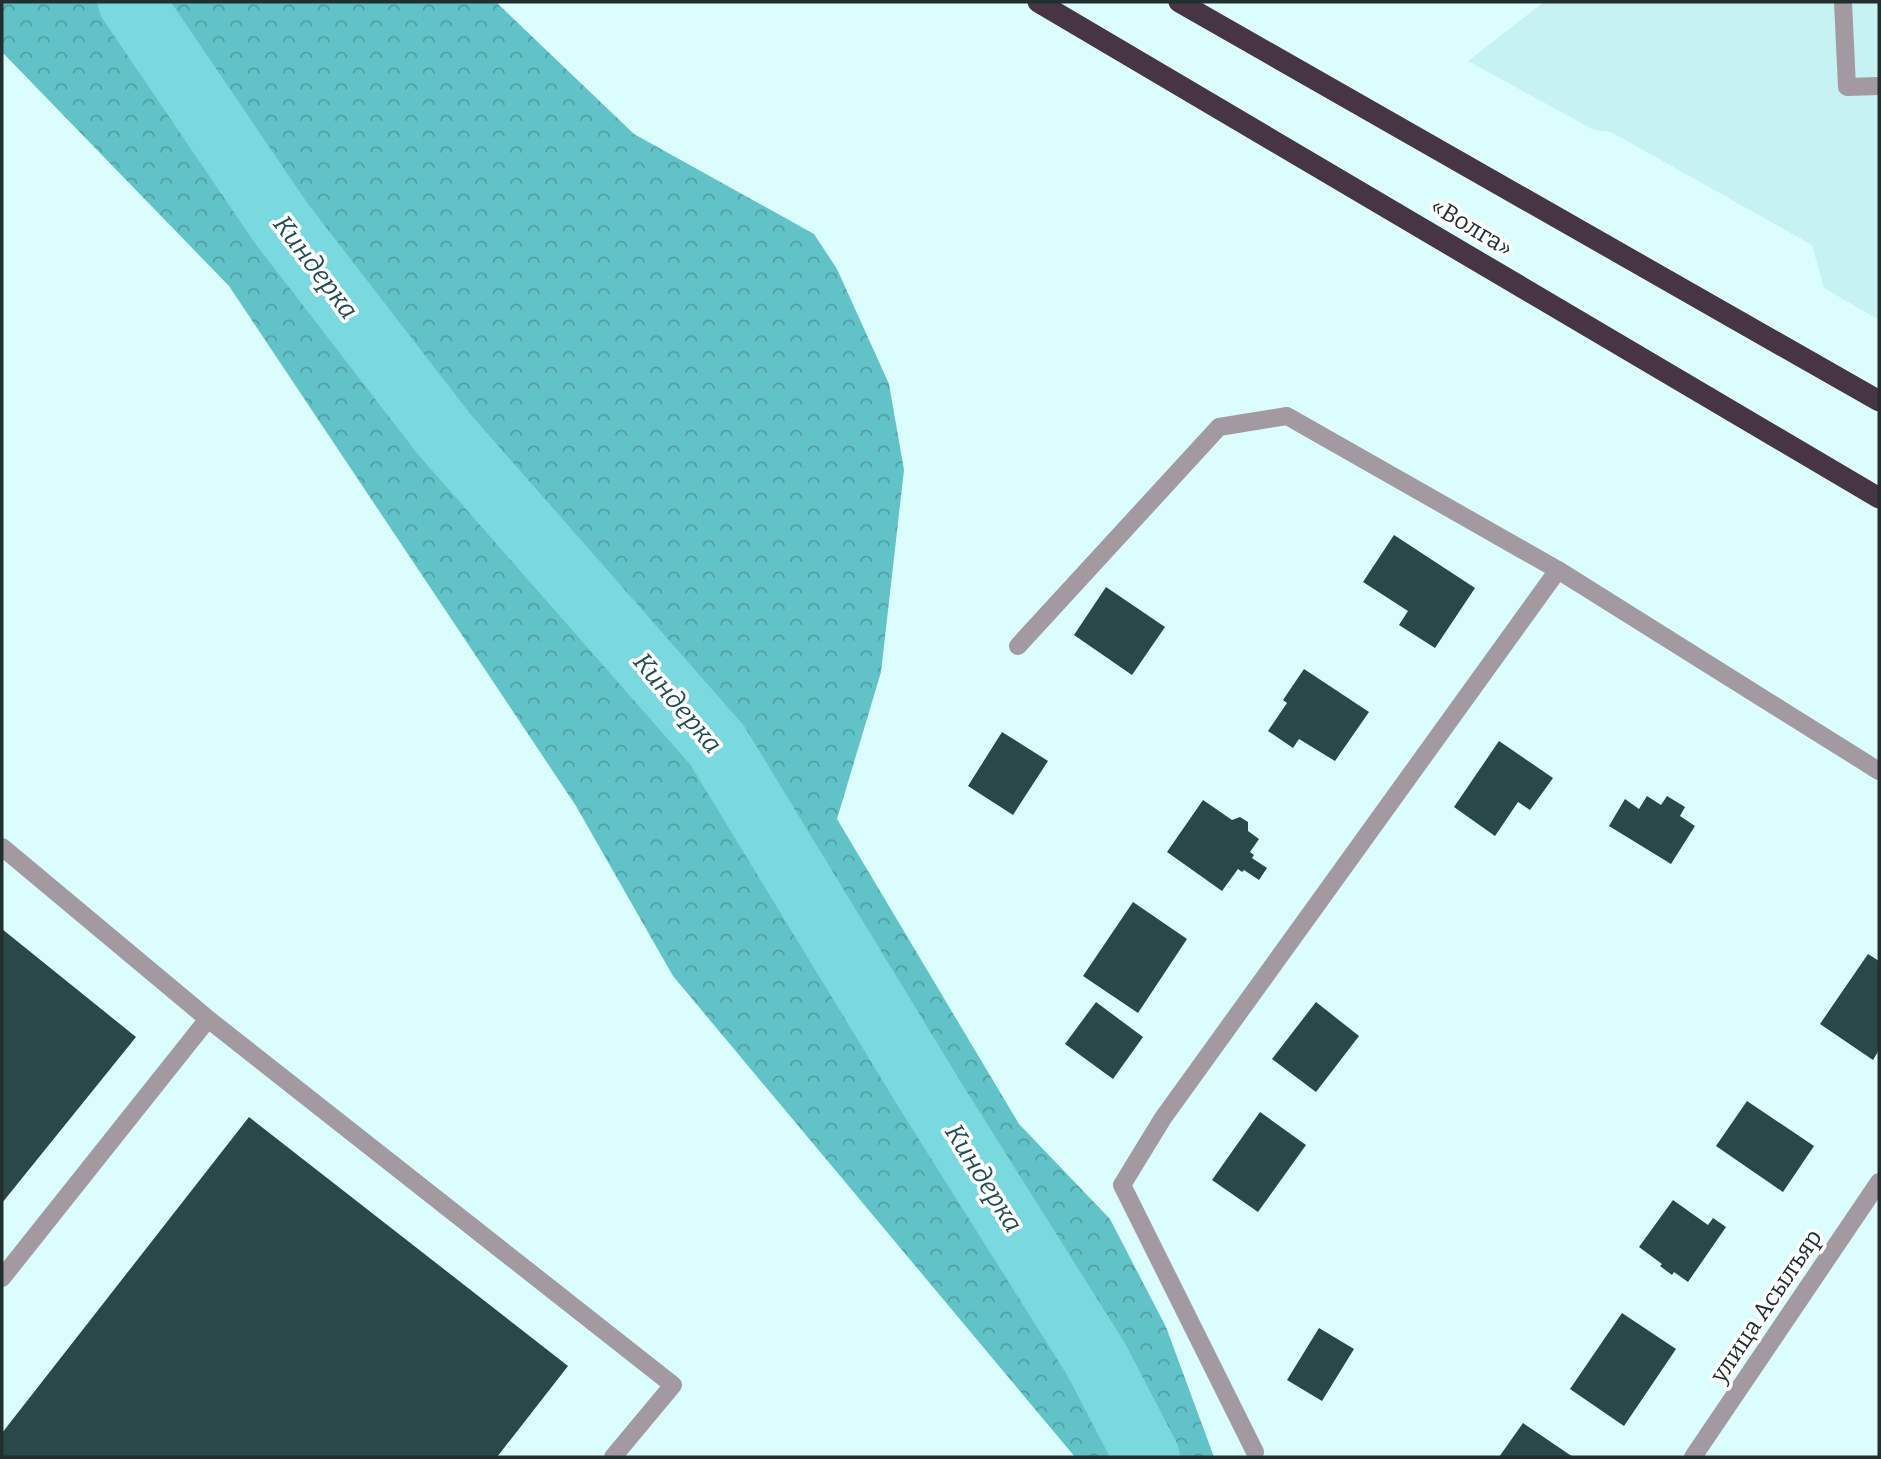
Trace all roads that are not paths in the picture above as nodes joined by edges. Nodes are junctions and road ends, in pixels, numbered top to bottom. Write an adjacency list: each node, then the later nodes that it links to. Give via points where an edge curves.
1 (1038, 2): 6 (highway, «Волга»)
2 (1179, 2): 5 (highway, «Волга»)
3 (1843, 2): 4 (street, via 1847,87)
4 (1879, 86)
5 (1879, 401)
6 (1879, 498)
7 (1558, 570): 8 (street, via 1287,416 1219,427); 9 (street); 14 (street, via 1163,1118 1122,1185)
8 (1018, 646)
9 (1879, 771)
10 (2, 847): 11 (street)
11 (208, 1019): 13 (street); 15 (street, via 673,1385)
12 (1879, 1182): 16 (street, улица Асылъяр)
13 (2, 1278)
14 (1255, 1452)
15 (613, 1457)
16 (1693, 1457)

